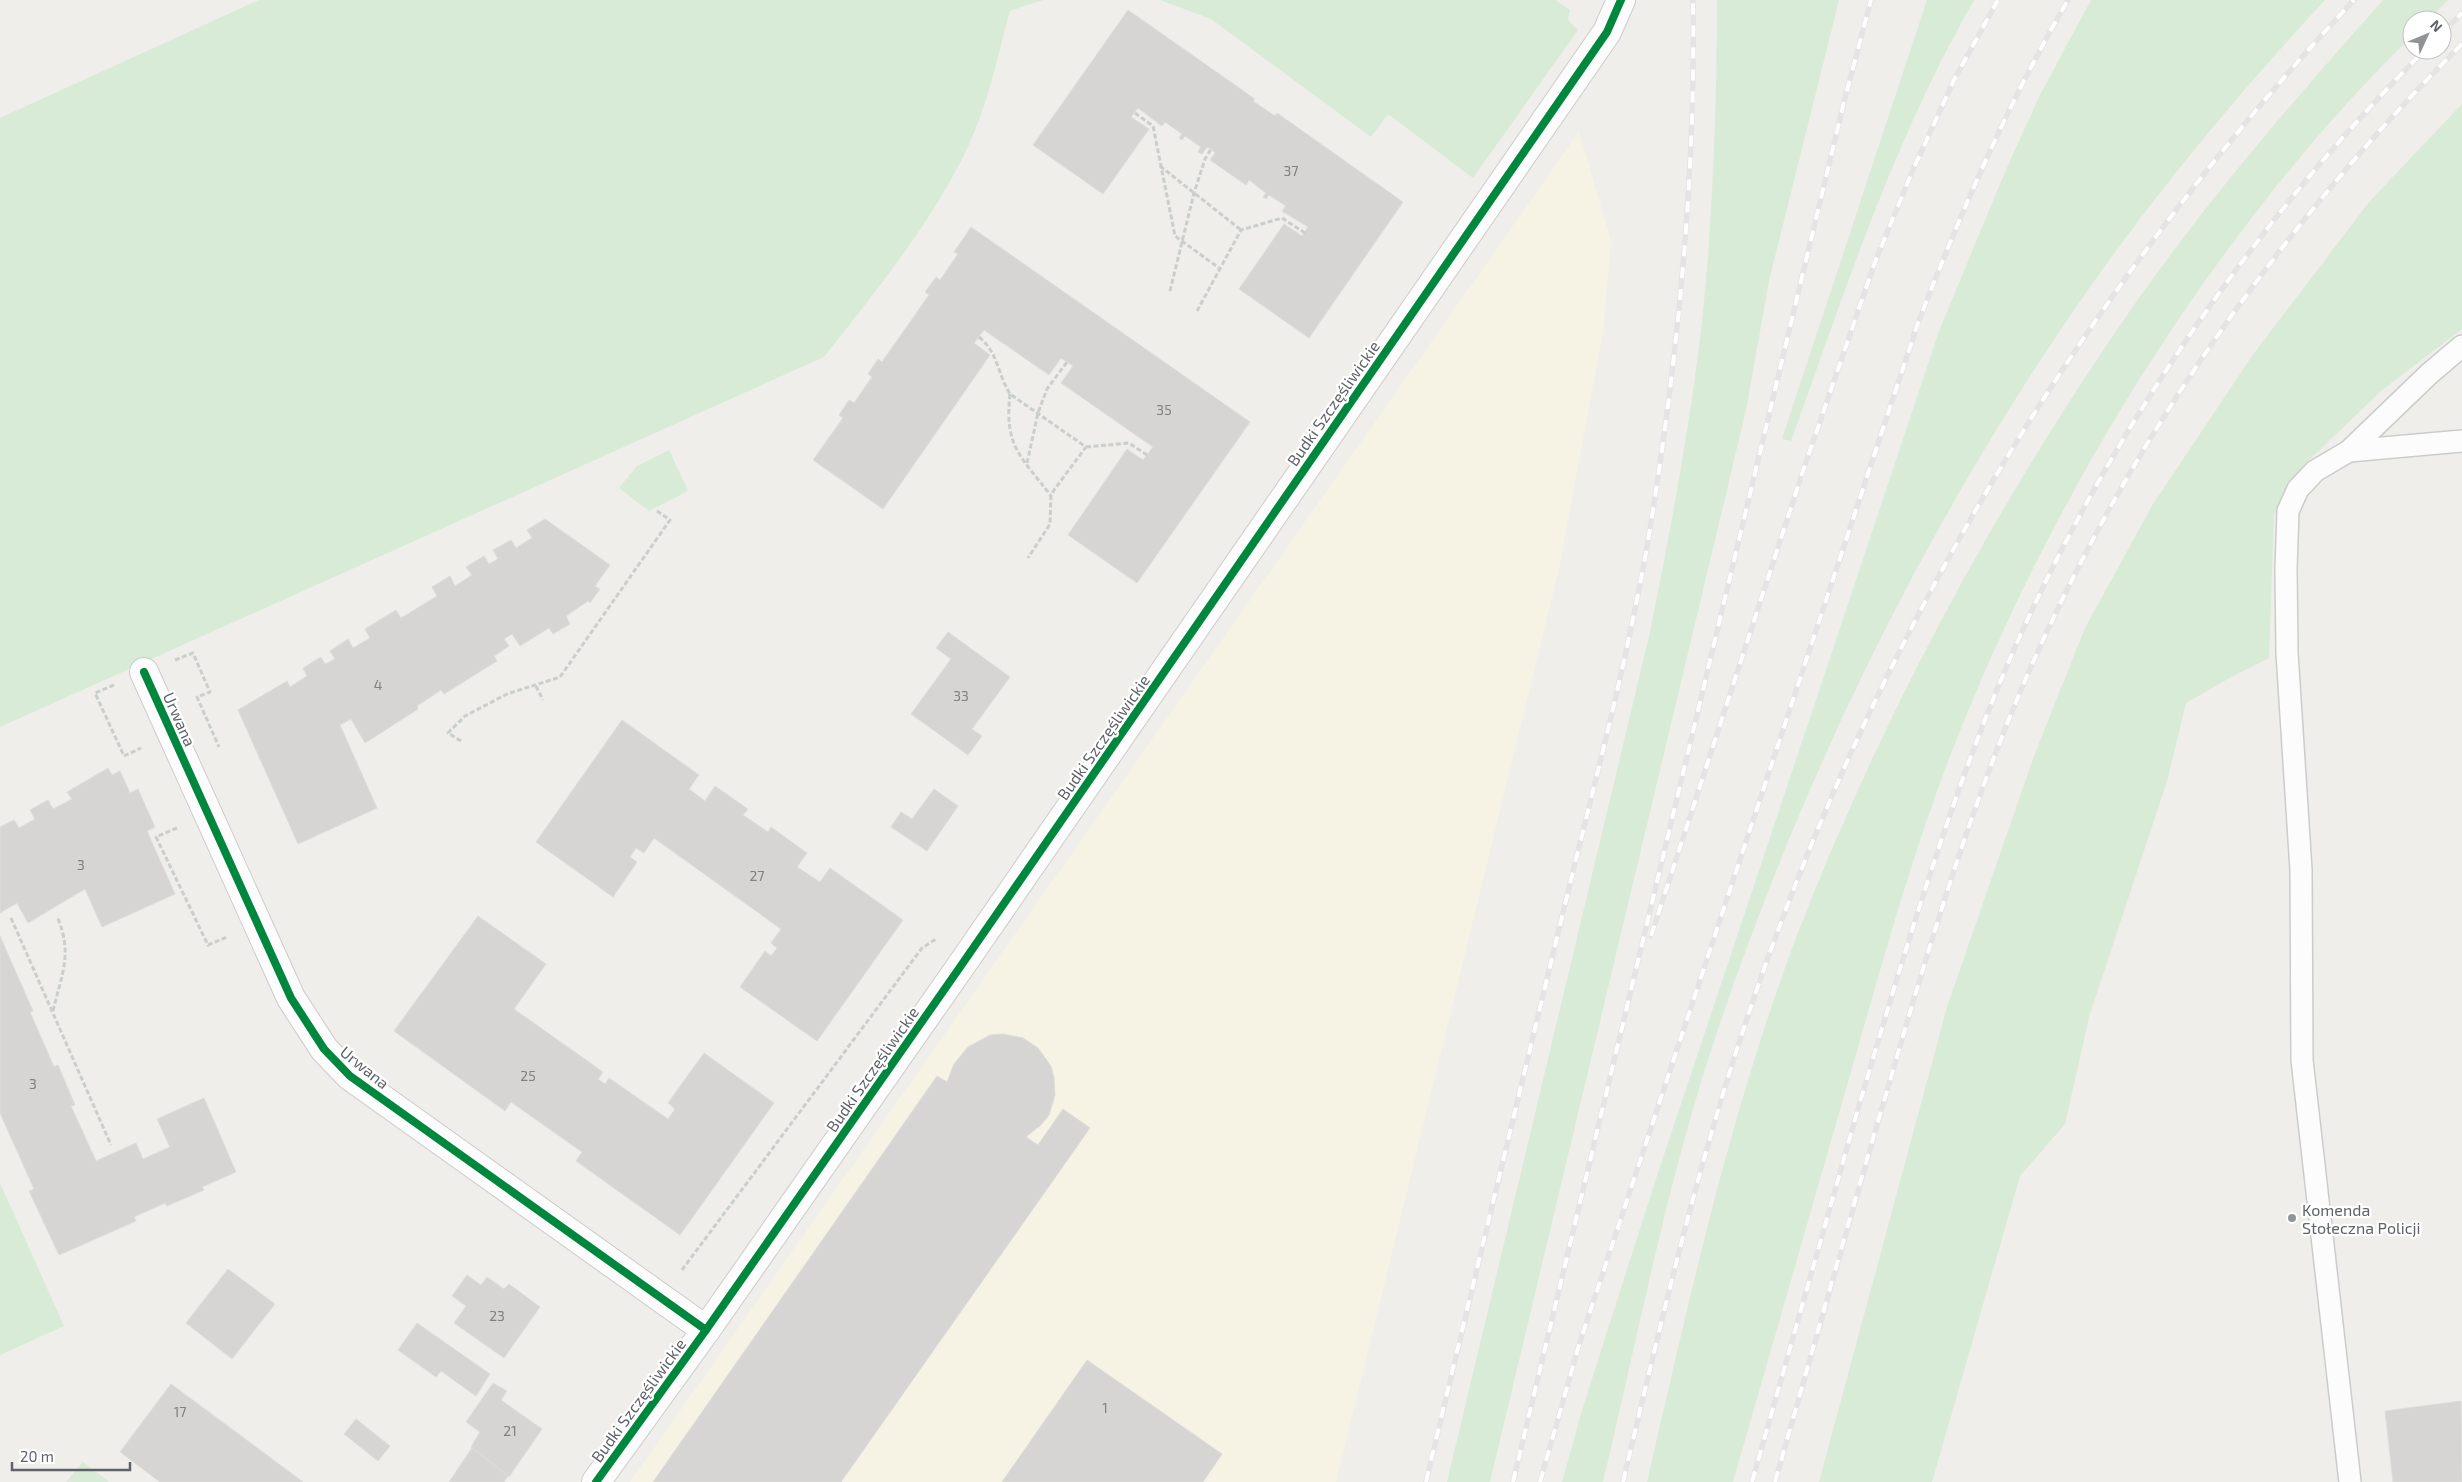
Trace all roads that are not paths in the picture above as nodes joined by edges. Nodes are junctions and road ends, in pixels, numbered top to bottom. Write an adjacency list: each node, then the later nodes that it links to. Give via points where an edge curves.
1 (1621, 0): 6 (street, Budki Szczęśliwickie, via 1607,32)
2 (2462, 346): 4 (lane)
3 (2462, 441): 4 (lane)
4 (2349, 451): 8 (lane, via 2315,471 2298,489 2288,511 2286,569 2287,652 2302,870 2302,1060)
5 (144, 672): 6 (street, Urwana, via 260,934 291,998 324,1050 350,1076)
6 (706, 1330): 7 (street, Budki Szczęśliwickie)
7 (596, 1482)
8 (2350, 1482)

